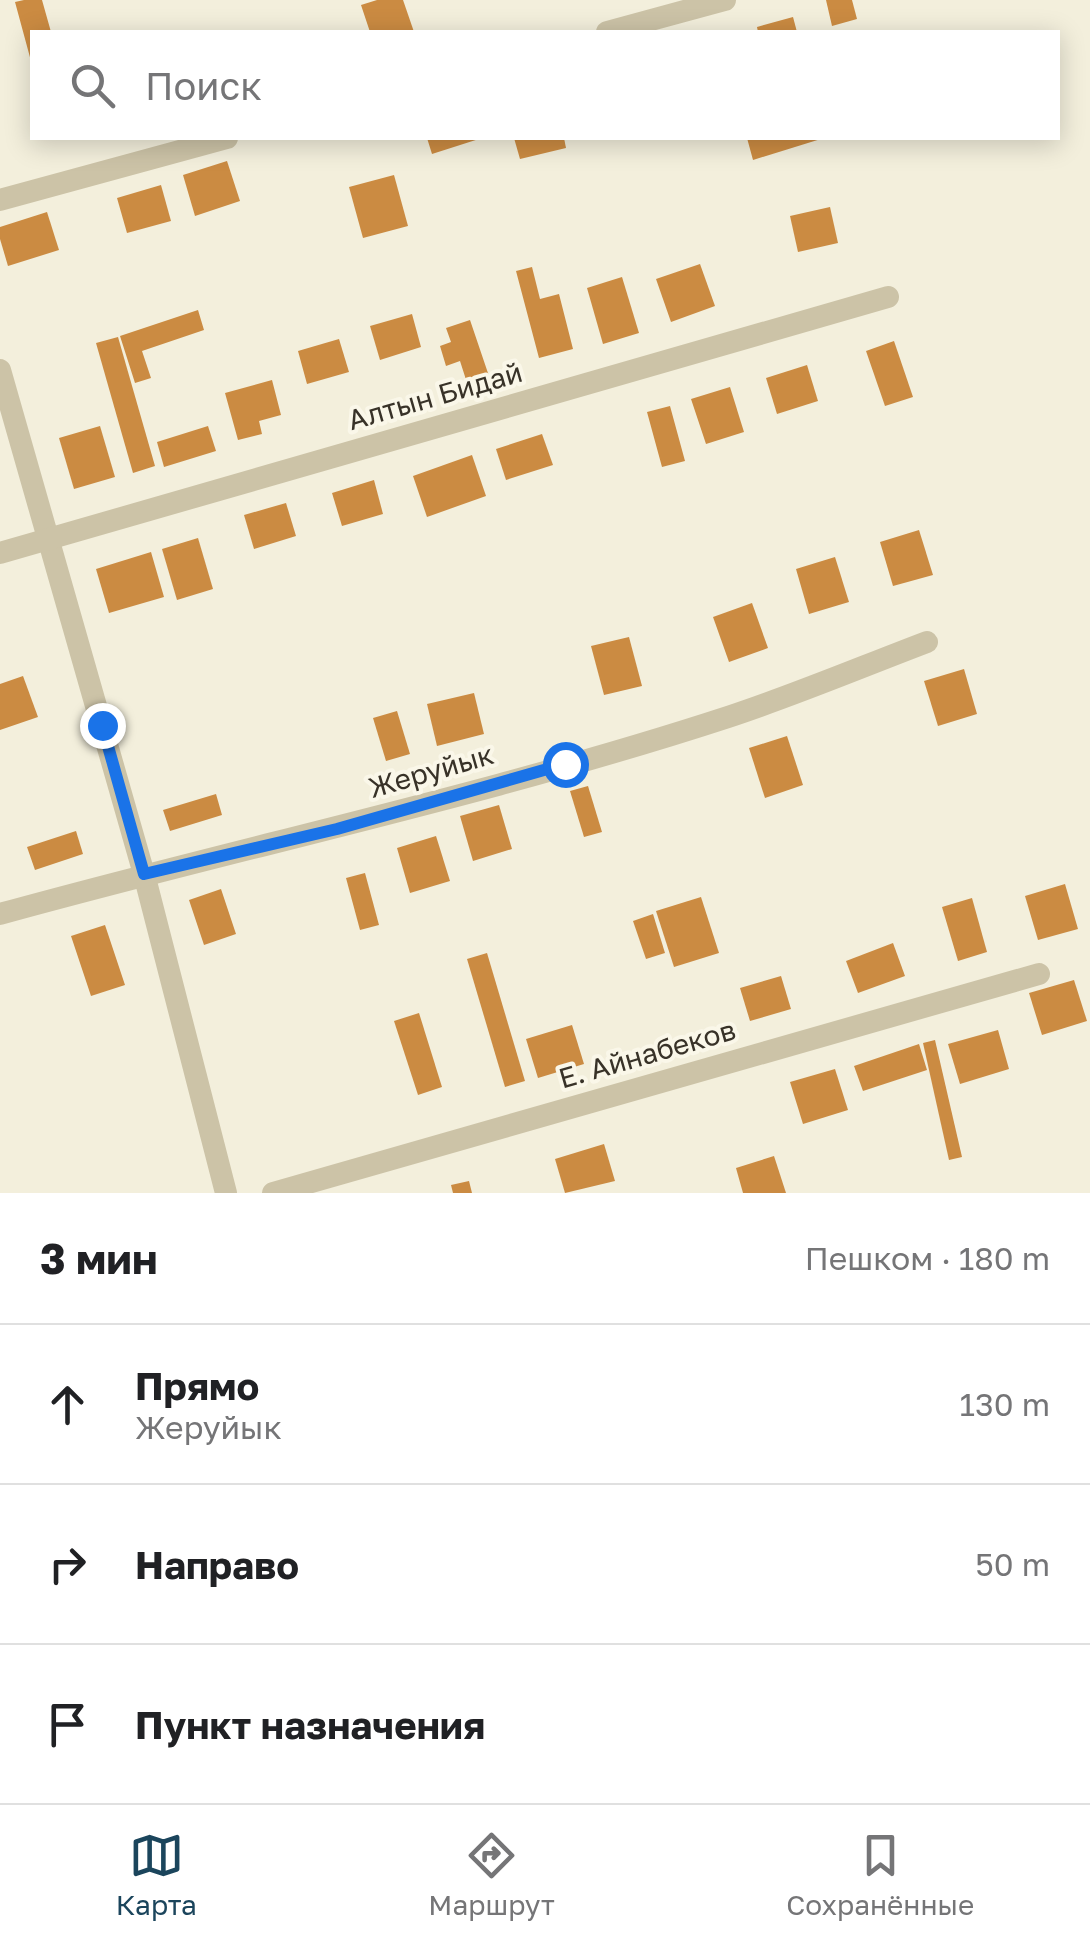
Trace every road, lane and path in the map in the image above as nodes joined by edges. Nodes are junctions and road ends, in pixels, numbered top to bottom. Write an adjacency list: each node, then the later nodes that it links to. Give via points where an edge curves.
1 (724, 0): 2 (street)
2 (614, 30)
3 (220, 140): 4 (street)
4 (0, 200)
5 (888, 297): 7 (street, Алтын Бидай)
6 (0, 370): 7 (street)
7 (48, 538): 8 (street, Алтын Бидай); 10 (street)
8 (0, 552)
9 (928, 642): 10 (street, Жеруйык, via 728,717 337,829)
10 (144, 874): 11 (street, Жеруйык); 13 (street)
11 (0, 914)
12 (1039, 974): 14 (street, Е. Айнабеков)
13 (226, 1193)
14 (272, 1193)

